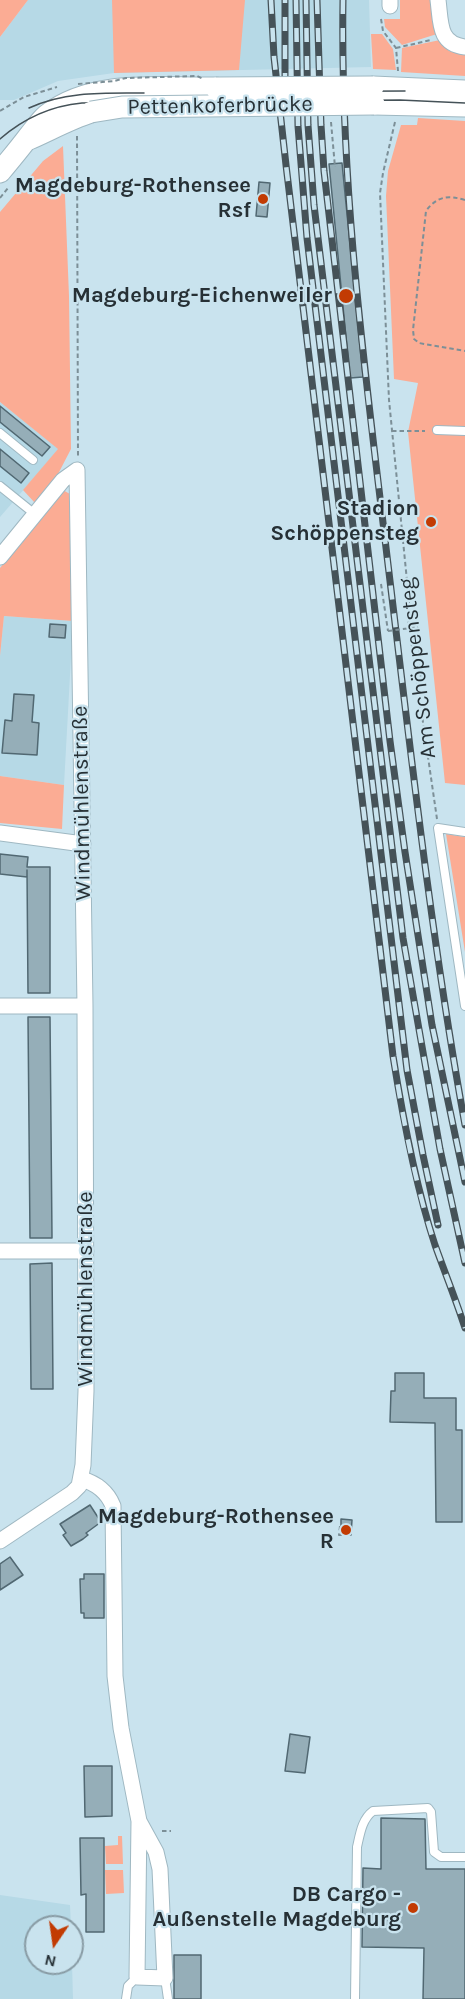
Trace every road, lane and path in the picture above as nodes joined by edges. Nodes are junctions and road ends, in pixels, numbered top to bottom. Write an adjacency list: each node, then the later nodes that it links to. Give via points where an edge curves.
1 (438, 0): 3 (street)
2 (390, 3): 5 (path, via 381,14 382,31)
3 (437, 39): 4 (street); 5 (path)
4 (465, 47)
5 (396, 48): 6 (path)
6 (399, 78)
7 (465, 91): 8 (main road)
8 (373, 96): 9 (main road); 11 (main road, Pettenkoferbrücke, bridge, via 122,89)
9 (465, 106)
10 (0, 111): 11 (path, via 33,93)
11 (69, 111): 15 (main road, Pettenkoferbrücke, via 45,117 26,140); 24 (path)
12 (397, 114): 20 (path, Am Schöppensteg, via 380,193)
13 (331, 124): 14 (path)
14 (335, 167)
15 (7, 177): 16 (path)
16 (0, 198)
17 (465, 200): 18 (path, via 441,197 426,211 413,330 419,343)
18 (465, 351)
19 (437, 430): 20 (path); 21 (lane)
20 (392, 431): 29 (path, Am Schöppensteg, via 408,619)
21 (465, 431)
22 (0, 433): 23 (lane)
23 (33, 460)
24 (77, 470): 26 (street, via 63,480); 33 (street, Windmühlenstraße)
25 (0, 486): 26 (lane)
26 (36, 515): 27 (street)
27 (0, 557)
28 (381, 584): 29 (path, bridge, via 388,632 418,627)
29 (418, 686): 30 (path, Am Schöppensteg)
30 (438, 828): 31 (lane); 36 (lane)
31 (465, 832)
32 (0, 833): 33 (street)
33 (83, 844): 35 (street, Windmühlenstraße)
34 (0, 1006): 35 (street)
35 (85, 1006): 38 (street, Windmühlenstraße)
36 (465, 1006)
37 (0, 1251): 38 (street)
38 (86, 1251): 39 (street, Windmühlenstraße, via 86,1391)
39 (81, 1479): 42 (street, via 72,1493); 43 (street, via 104,1491 113,1506 117,1695)
40 (340, 1526): 41 (path, via 339,1535)
41 (346, 1535)
42 (0, 1541)
43 (139, 1821): 45 (street); 46 (street, via 156,1851 160,1869)
44 (465, 1857): 49 (lane, via 442,1857 434,1852 432,1813 428,1808 370,1812 357,1847)
45 (137, 1977): 46 (street); 47 (lane, via 128,1986)
46 (165, 1978): 48 (lane)
47 (126, 1999)
48 (168, 1999)
49 (355, 1999)

